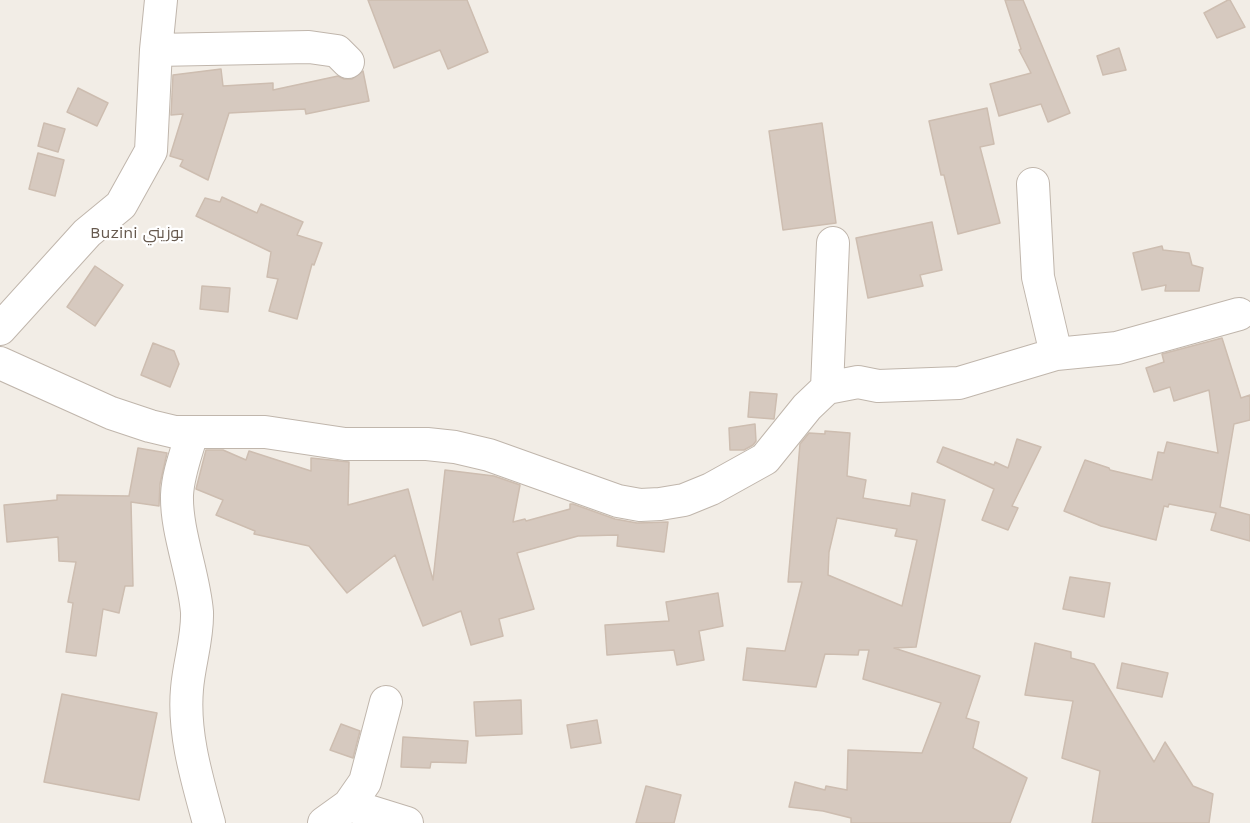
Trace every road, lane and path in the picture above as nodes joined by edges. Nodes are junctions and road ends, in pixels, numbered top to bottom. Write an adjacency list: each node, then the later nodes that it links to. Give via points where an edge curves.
1 (161, 0): 2 (street)
2 (156, 50): 3 (street, via 309,47 337,51); 7 (street, via 151,151 121,205 87,233)
3 (348, 62)
4 (1033, 184): 8 (street, via 1038,277)
5 (833, 243): 10 (street)
6 (1239, 314): 8 (street, via 1117,348)
7 (0, 329)
8 (1056, 354): 10 (street, via 959,383 878,386 858,382)
9 (0, 363): 11 (street, via 111,413)
10 (827, 388): 11 (street, via 765,459 684,500 640,506 456,447 345,444 265,432)
11 (192, 434): 14 (street, via 177,496 197,613 187,687 188,735)
12 (386, 702): 13 (street, via 364,782)
13 (350, 804): 15 (street); 16 (street)
14 (208, 823)
15 (324, 823)
16 (407, 823)

